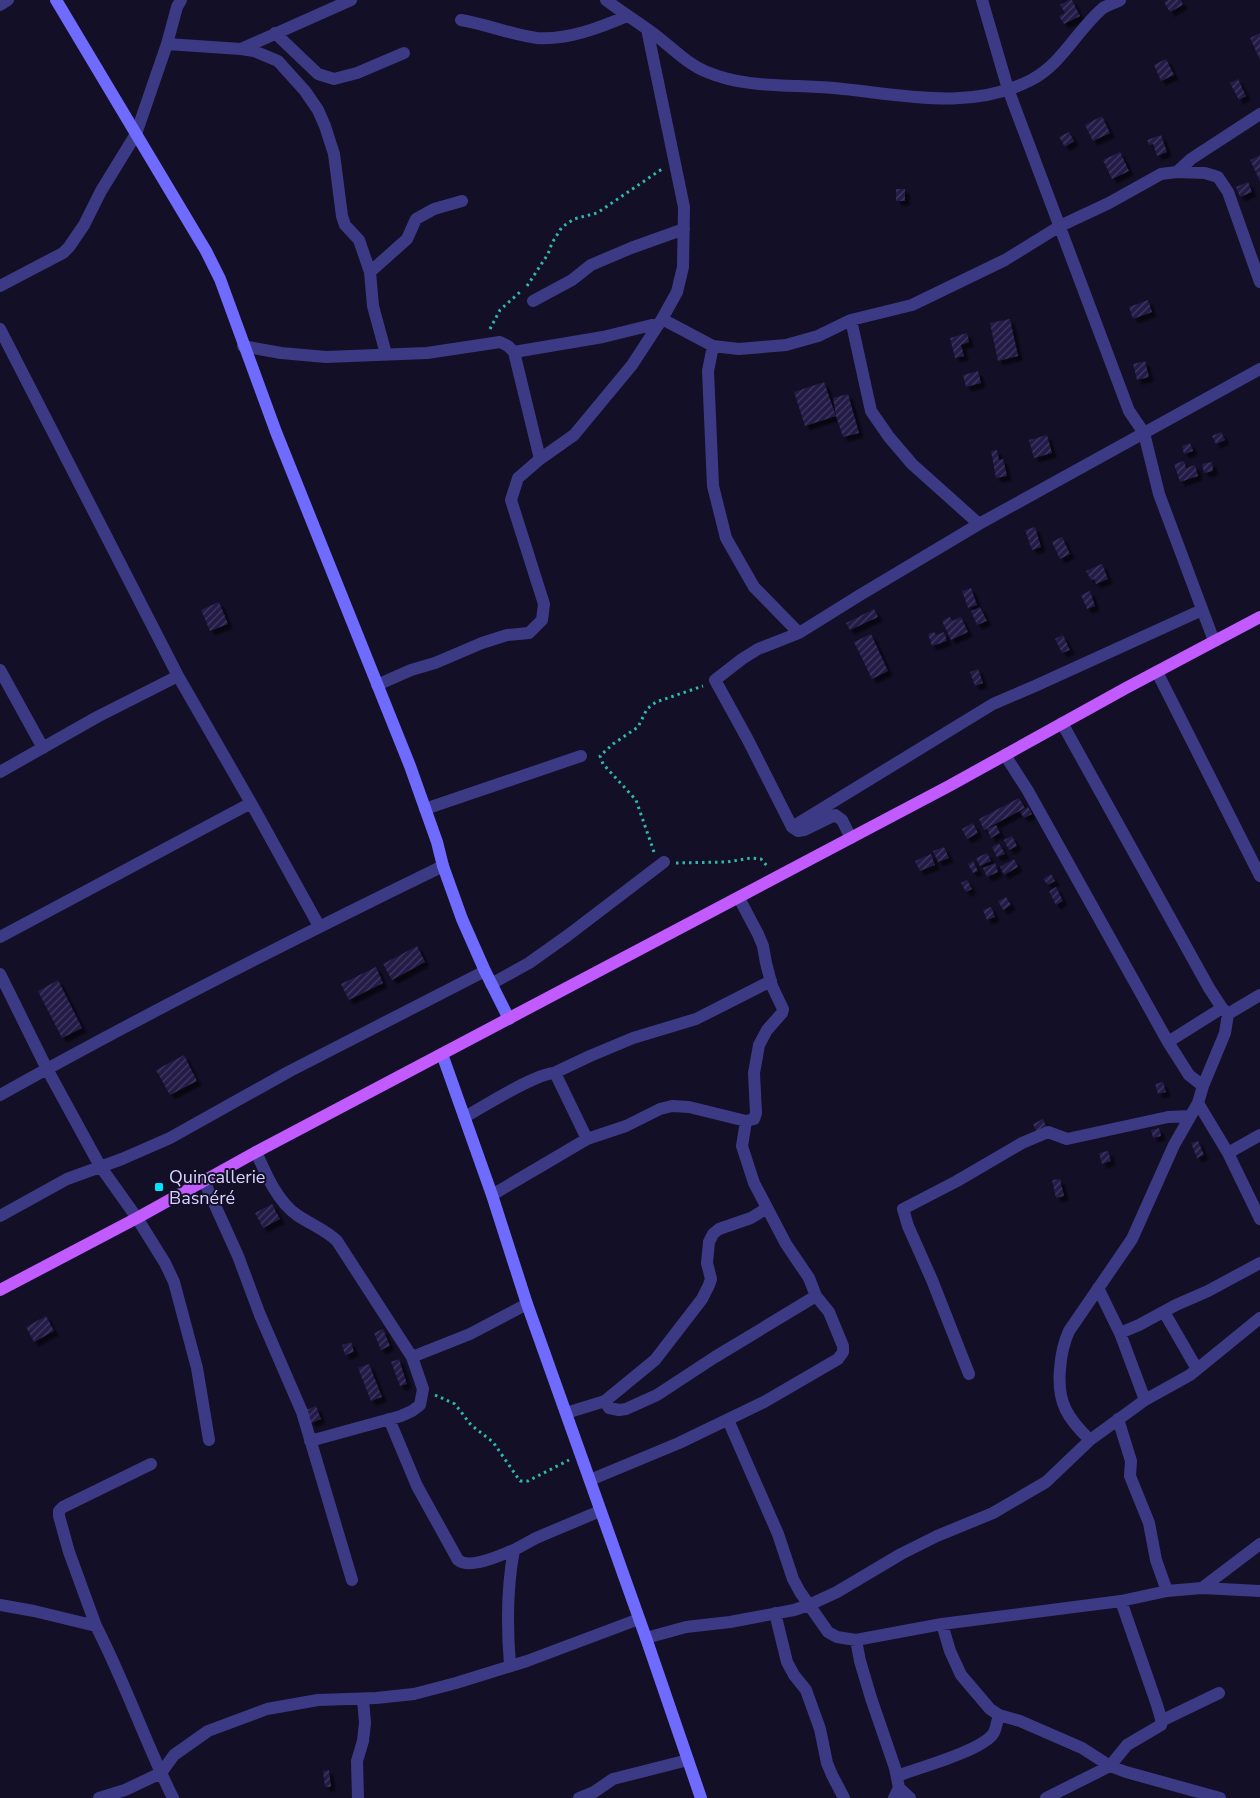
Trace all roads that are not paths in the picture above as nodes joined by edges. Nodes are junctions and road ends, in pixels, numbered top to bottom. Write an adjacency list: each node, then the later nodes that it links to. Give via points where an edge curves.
1 (8, 0): 8 (street)
2 (56, 0): 18 (street)
3 (181, 0): 13 (street)
4 (350, 0): 12 (street)
5 (606, 0): 9 (street)
6 (982, 0): 16 (street)
7 (1120, 0): 16 (street, via 1104,8 1050,68)
8 (0, 5)
9 (627, 16): 10 (street, via 560,38 535,37); 11 (street)
10 (461, 20)
11 (647, 29): 16 (street, via 708,72 744,82 941,99); 22 (street, via 675,158 684,207)
12 (275, 34): 14 (street); 15 (street, via 318,74 334,79)
13 (167, 44): 14 (street); 18 (street)
14 (241, 48): 23 (street, via 278,61 318,110 334,154 342,216 359,240)
15 (404, 53)
16 (1008, 89): 21 (street)
17 (1260, 114): 19 (street, via 1206,148)
18 (136, 134): 25 (street, via 69,247 53,259); 30 (street, via 206,251 220,279)
19 (1177, 172): 21 (street, via 1161,174); 24 (street, via 1205,173 1218,178 1228,192)
20 (462, 200): 23 (street, via 416,219 407,239)
21 (1060, 226): 27 (street, via 1005,260 912,305); 35 (street, via 1129,411)
22 (684, 229): 26 (street, via 591,265 572,280); 28 (street, via 683,267 678,292)
23 (370, 272): 33 (street, via 373,306)
24 (1260, 282)
25 (0, 286)
26 (533, 301)
27 (851, 320): 31 (street, via 818,336 786,345 738,349); 37 (street, via 871,411 912,464)
28 (661, 321): 31 (street); 32 (street, via 603,337); 36 (street, via 632,365 574,435)
29 (0, 329): 44 (street)
30 (243, 346): 33 (street, via 305,356); 45 (street)
31 (713, 346): 40 (street, via 708,371 713,486 726,538 754,588)
32 (514, 352): 33 (street, via 500,342 427,353); 36 (street)
33 (386, 354)
34 (1260, 370): 35 (street)
35 (1144, 433): 37 (street); 38 (street, via 1159,494)
36 (540, 459): 45 (street, via 518,478 512,500 544,604 542,620 529,633 482,643)
37 (979, 524): 40 (street)
38 (1202, 610): 41 (street); 53 (street, via 993,704)
39 (1260, 617): 41 (main road)
40 (799, 633): 53 (street, via 758,649 715,680)
41 (1214, 642): 43 (main road)
42 (0, 670): 47 (street)
43 (1157, 672): 46 (main road); 57 (street)
44 (178, 676): 47 (street); 51 (street)
45 (377, 685): 52 (street)
46 (1062, 723): 48 (main road); 66 (street)
47 (43, 748): 50 (street)
48 (1005, 755): 54 (main road); 68 (street)
49 (581, 756): 52 (street)
50 (0, 772)
51 (251, 803): 59 (street); 60 (street)
52 (425, 809): 56 (street)
53 (792, 827): 54 (street, via 804,830 835,815 842,820)
54 (851, 838): 58 (main road)
55 (664, 862): 64 (street, via 529,963)
56 (443, 866): 59 (street); 61 (street)
57 (1260, 876)
58 (739, 898): 63 (street, via 761,940); 67 (main road)
59 (319, 926): 70 (street)
60 (0, 937)
61 (485, 971): 64 (street); 82 (street, via 290,1071 170,1138)
62 (0, 974): 70 (street)
63 (770, 981): 71 (street, via 696,1018 633,1038); 77 (street, via 782,1004 782,1014 767,1030 760,1045 754,1073 756,1113 754,1120)
64 (491, 984): 67 (street)
65 (1260, 995): 66 (street)
66 (1225, 1011): 68 (street); 72 (street, via 1225,1033)
67 (509, 1019): 69 (main road)
68 (1168, 1042): 72 (street, via 1189,1075)
69 (442, 1054): 76 (street); 80 (main road)
70 (47, 1069): 73 (street); 82 (street)
71 (554, 1073): 76 (street); 79 (street)
72 (1203, 1086): 74 (street)
73 (0, 1095)
74 (1198, 1103): 75 (street); 81 (street)
75 (1190, 1116): 90 (street, via 1132,1239); 99 (street, via 1168,1117 1067,1139 1048,1132 903,1209)
76 (465, 1117): 84 (street)
77 (746, 1121): 79 (street, via 672,1106); 85 (street, via 742,1139 744,1154)
78 (1260, 1135): 81 (street)
79 (587, 1140): 84 (street)
80 (256, 1152): 83 (main road); 97 (street, via 282,1200 295,1214 337,1241)
81 (1228, 1153): 86 (street)
82 (100, 1166): 87 (street, via 67,1179); 88 (street)
83 (204, 1181): 88 (main road); 108 (street, via 302,1412)
84 (492, 1195): 93 (street)
85 (767, 1208): 92 (street, via 809,1278); 100 (street, via 713,1234 708,1242 707,1260 711,1279 702,1299 655,1360)
86 (1259, 1213)
87 (0, 1216)
88 (137, 1218): 91 (main road); 106 (street, via 174,1282 197,1368)
89 (1260, 1263): 94 (street)
90 (1098, 1288): 96 (street); 107 (street, via 1062,1347 1059,1385 1065,1411)
91 (0, 1290)
92 (816, 1296): 100 (street, via 657,1395 618,1410 609,1408); 105 (street, via 829,1312 841,1341 844,1350 840,1357)
93 (528, 1304): 97 (street, via 470,1334); 102 (street)
94 (1164, 1312): 96 (street); 98 (street)
95 (1260, 1318): 98 (street)
96 (1120, 1333): 101 (street)
97 (412, 1357): 103 (street, via 423,1389 420,1405)
98 (1197, 1370): 101 (street)
99 (968, 1374)
100 (605, 1400): 102 (street)
101 (1145, 1400): 104 (street)
102 (566, 1413): 110 (street)
103 (389, 1419): 108 (street); 113 (street, via 417,1486 458,1560 473,1563)
104 (1118, 1419): 107 (street); 116 (street, via 1131,1461 1130,1476 1149,1523 1156,1560)
105 (728, 1420): 110 (street); 120 (street, via 778,1534 793,1579)
106 (209, 1440)
107 (1090, 1440): 120 (street, via 1046,1482 1021,1497 901,1554)
108 (310, 1441): 114 (street)
109 (151, 1464): 124 (street, via 59,1511 69,1552)
110 (590, 1480): 111 (street)
111 (600, 1511): 113 (street); 122 (street)
112 (1260, 1544): 115 (street)
113 (514, 1550): 127 (street, via 508,1633)
114 (352, 1580)
115 (1202, 1588): 116 (street); 117 (street)
116 (1167, 1591): 118 (street)
117 (1260, 1591)
118 (1121, 1601): 123 (street); 131 (street)
119 (0, 1605): 124 (street)
120 (809, 1605): 121 (street); 126 (street, via 828,1632)
121 (775, 1613): 125 (street, via 686,1627); 141 (street, via 787,1662 806,1690 830,1769)
122 (639, 1619): 125 (street); 127 (street)
123 (942, 1624): 126 (street); 130 (street, via 961,1675)
124 (96, 1626): 134 (street)
125 (646, 1638): 132 (street)
126 (856, 1640): 135 (street)
127 (510, 1665): 129 (street, via 414,1694)
128 (1219, 1694): 131 (street)
129 (363, 1699): 134 (street, via 318,1700 267,1709 208,1731 174,1755); 138 (street, via 365,1723 357,1761)
130 (998, 1715): 133 (street, via 1082,1748); 135 (street, via 994,1734 984,1742)
131 (1161, 1721): 133 (street, via 1160,1727 1127,1745)
132 (688, 1760): 139 (street, via 613,1779); 140 (street)
133 (1110, 1766): 143 (street); 144 (street)
134 (161, 1773): 136 (street); 137 (street)
135 (897, 1787): 142 (street)
136 (99, 1798)
137 (174, 1798)
138 (358, 1798)
139 (579, 1798)
140 (701, 1798)
141 (844, 1798)
142 (910, 1798)
143 (1046, 1798)
144 (1220, 1798)

